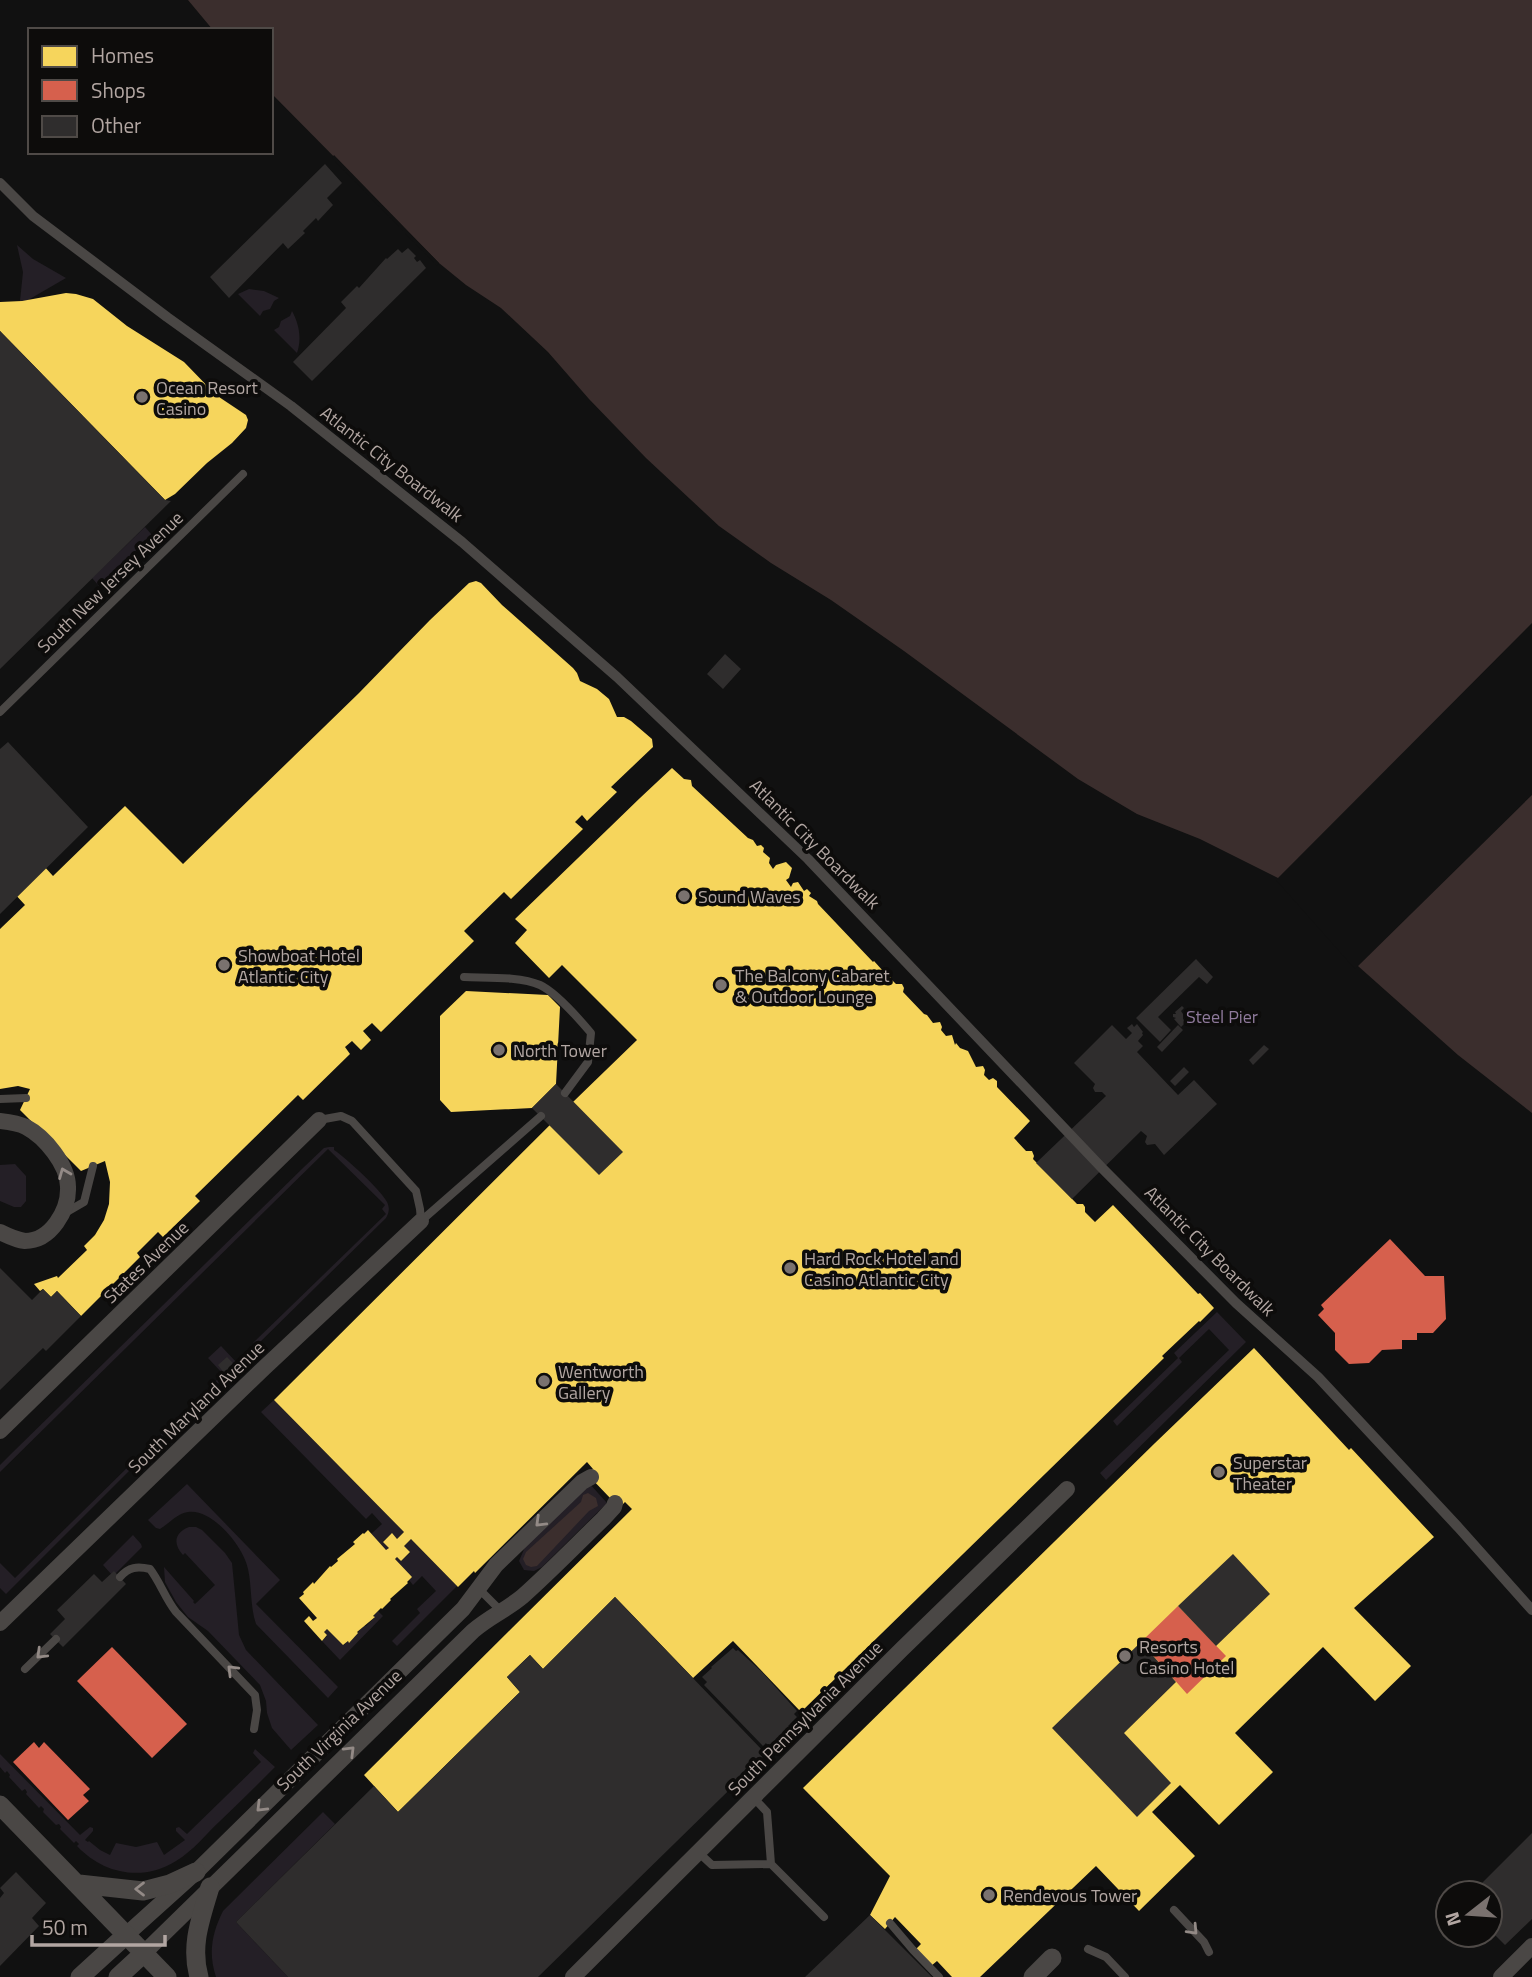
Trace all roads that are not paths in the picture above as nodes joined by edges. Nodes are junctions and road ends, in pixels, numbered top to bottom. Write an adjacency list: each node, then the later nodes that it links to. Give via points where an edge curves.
1 (0, 183): 21 (street, Atlantic City Boardwalk, via 33,216 291,406 462,542 617,677 808,859 1102,1168 1236,1303 1318,1377)
2 (243, 474): 3 (lane, South New Jersey Avenue)
3 (0, 712)
4 (464, 978): 5 (lane, via 540,985 575,1014 591,1033 588,1062)
5 (565, 1093)
6 (26, 1097): 7 (lane)
7 (0, 1099)
8 (541, 1116): 13 (lane)
9 (318, 1120): 13 (lane, via 341,1116 352,1121 416,1191); 15 (street, States Avenue)
10 (0, 1121): 12 (street, one-way to 10, via 68,1185 56,1156 28,1127)
11 (93, 1166): 12 (lane, via 84,1202)
12 (63, 1214): 14 (street, via 47,1232 28,1241)
13 (421, 1221): 23 (street, South Maryland Avenue)
14 (0, 1232)
15 (0, 1431)
16 (591, 1477): 20 (street, South Virginia Avenue, one-way to 20, via 496,1565)
17 (1067, 1489): 29 (street, South Pennsylvania Avenue)
18 (615, 1503): 22 (street, South Virginia Avenue)
19 (120, 1577): 26 (lane, one-way to 19, via 255,1695 176,1612 150,1569 137,1566)
20 (478, 1588): 22 (lane); 27 (street, South Virginia Avenue, via 463,1609)
21 (1532, 1610)
22 (502, 1612): 28 (street, South Virginia Avenue, one-way to 22, via 473,1631)
23 (0, 1622)
24 (56, 1639): 25 (lane, one-way to 25)
25 (25, 1669)
26 (254, 1729)
27 (299, 1769): 28 (lane); 33 (street, South Virginia Avenue, one-way to 33)
28 (321, 1780): 35 (street, South Virginia Avenue)
29 (753, 1797): 31 (street, South Pennsylvania Avenue); 32 (lane, via 767,1812)
30 (0, 1805): 34 (street)
31 (698, 1852): 32 (lane, via 712,1865); 49 (street, South Pennsylvania Avenue)
32 (771, 1864): 37 (lane)
33 (197, 1872): 34 (street, one-way to 34, via 143,1891); 39 (street, South Virginia Avenue)
34 (79, 1884): 39 (street)
35 (210, 1887): 43 (street, South Virginia Avenue); 48 (street, via 196,1933)
36 (1174, 1910): 42 (lane, one-way to 42)
37 (824, 1917)
38 (890, 1923): 50 (lane)
39 (127, 1935): 43 (street); 45 (street, South Virginia Avenue)
40 (1532, 1946): 53 (street)
41 (1088, 1949): 52 (lane, via 1106,1957)
42 (1209, 1952)
43 (144, 1953): 46 (street, South Virginia Avenue); 47 (street)
44 (1052, 1958): 51 (street)
45 (80, 1977)
46 (118, 1977)
47 (167, 1977)
48 (199, 1977)
49 (573, 1977)
50 (939, 1977)
51 (1033, 1977)
52 (1125, 1977)
53 (1501, 1977)

